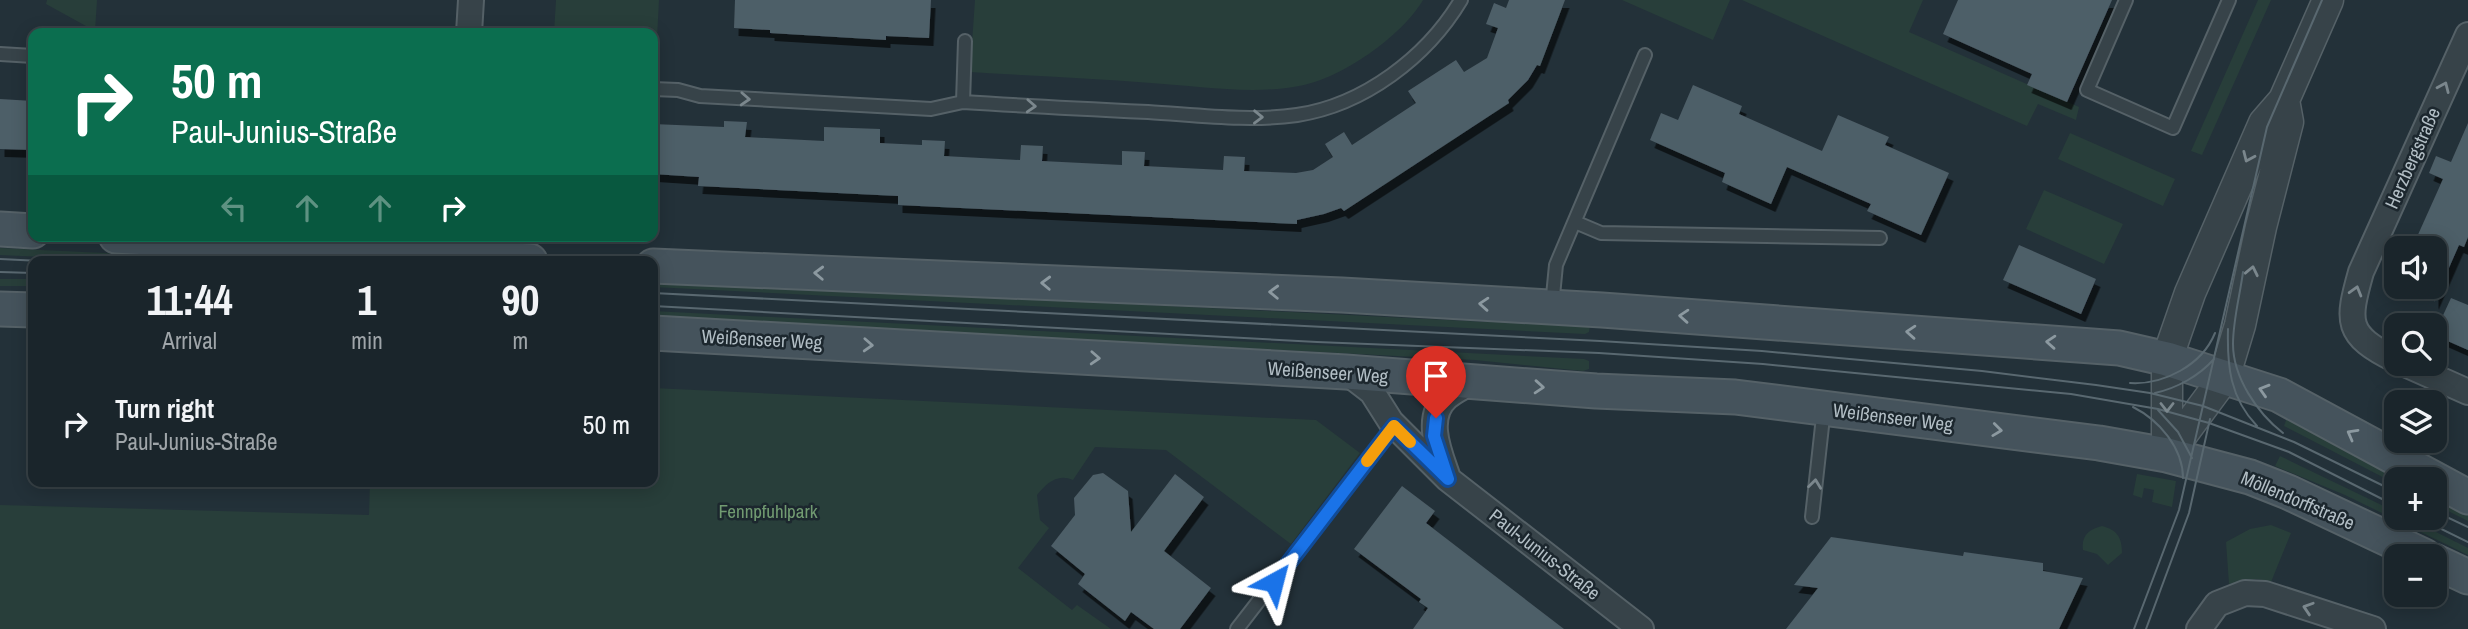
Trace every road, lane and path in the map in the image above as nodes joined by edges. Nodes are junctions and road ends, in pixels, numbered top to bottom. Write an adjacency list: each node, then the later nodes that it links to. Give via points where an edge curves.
1 (471, 0): 6 (street)
2 (1461, 0): 14 (lane, one-way to 2, via 1248,117 1299,115 1348,99 1393,74 1434,39)
3 (2126, 0): 4 (lane, via 2087,90 2173,128)
4 (2229, 0)
5 (2328, 0): 13 (street)
6 (469, 28)
7 (2468, 35): 27 (street, Herzbergstraße, one-way to 7, via 2361,339 2351,323 2352,304 2361,272)
8 (965, 41): 14 (lane)
9 (0, 54): 11 (lane)
10 (1645, 55): 15 (lane)
11 (28, 56)
12 (658, 89): 14 (lane, one-way to 14, via 700,96 931,109)
13 (2284, 100): 28 (street, one-way to 28, via 2264,123); 31 (street, one-way to 13, via 2288,122)
14 (963, 102)
15 (1575, 222): 18 (lane, via 1601,233); 23 (lane, via 1556,265)
16 (0, 229): 17 (main road)
17 (28, 231)
18 (1880, 238)
19 (244, 242): 20 (main road)
20 (458, 252): 21 (main road)
21 (490, 256)
22 (658, 266): 23 (main road, one-way to 22)
23 (1552, 308): 28 (main road, one-way to 23, via 2119,348)
24 (0, 309): 25 (main road)
25 (28, 310)
26 (658, 332): 29 (main road, Weißenseer Weg, one-way to 29)
27 (2384, 352)
28 (2167, 359): 31 (main road); 36 (street, one-way to 36)
29 (1346, 372): 32 (main road, Weißenseer Weg); 35 (street, Paul-Junius-Straße, via 1372,392)
30 (2433, 376): 33 (street)
31 (2224, 378): 36 (street); 38 (main road, one-way to 31, via 2290,400)
32 (1471, 382): 34 (main road, Weißenseer Weg, one-way to 34, via 1735,397); 37 (street, via 1438,408 1434,436)
33 (2468, 392)
34 (1824, 408): 36 (main road, Weißenseer Weg, one-way to 36); 39 (lane, one-way to 34)
35 (1394, 426): 37 (street, Paul-Junius-Straße); 43 (lane)
36 (2167, 455): 40 (main road, Möllendorffstraße, via 2250,477)
37 (1448, 479): 44 (street, Paul-Junius-Straße)
38 (2468, 497)
39 (1812, 517)
40 (2398, 544)
41 (2447, 568): 42 (main road)
42 (2468, 578)
43 (1237, 629)
44 (1641, 629)
45 (2199, 629): 46 (street, one-way to 45, via 2265,594 2245,593 2217,604)
46 (2373, 629)

